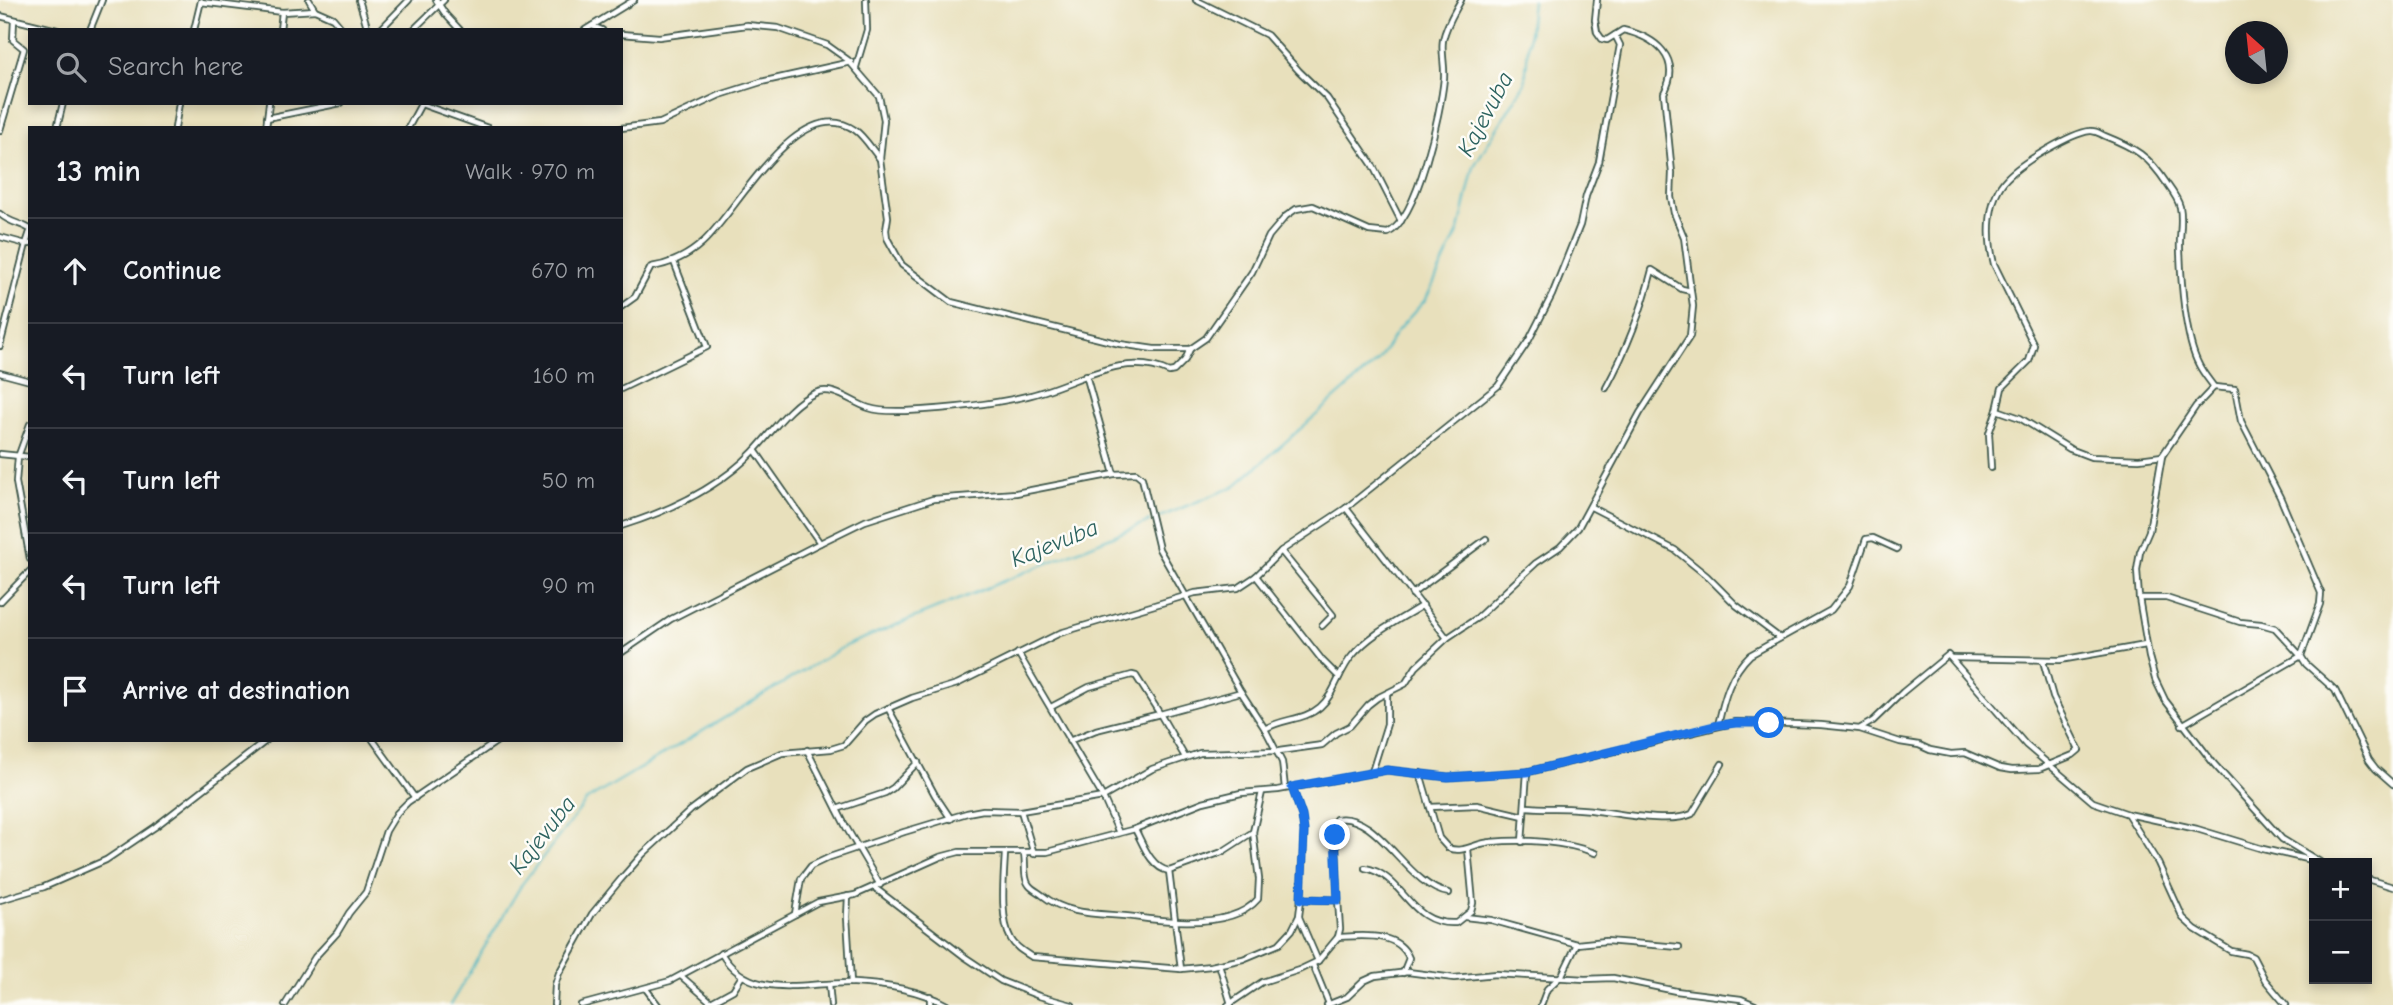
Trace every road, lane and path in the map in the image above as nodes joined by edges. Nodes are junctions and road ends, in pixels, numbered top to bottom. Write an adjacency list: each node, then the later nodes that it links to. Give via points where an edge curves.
1 (102, 0): 20 (street)
2 (309, 0): 14 (street)
3 (359, 0): 24 (street)
4 (396, 0): 13 (street)
5 (409, 0): 13 (street)
6 (634, 0): 18 (street)
7 (866, 0): 33 (street, via 867,30)
8 (1196, 0): 52 (street, via 1267,35 1327,98 1372,164)
9 (1461, 0): 52 (street, via 1443,42 1444,77 1426,166)
10 (1597, 0): 31 (street, via 1597,32 1607,40)
11 (201, 1): 15 (street); 21 (street)
12 (440, 2): 26 (street); 27 (street)
13 (401, 8): 25 (street)
14 (315, 10): 15 (street); 23 (street, via 333,18)
15 (282, 12): 22 (street)
16 (0, 16): 17 (street)
17 (14, 20): 19 (street); 49 (street, via 13,40 24,49)
18 (591, 26): 28 (street); 29 (street)
19 (48, 28)
20 (91, 28)
21 (194, 28)
22 (280, 28)
23 (341, 28)
24 (367, 28)
25 (382, 28)
26 (415, 28)
27 (459, 28)
28 (588, 28)
29 (596, 28)
30 (623, 34): 32 (street, via 659,37 766,26 827,45)
31 (1615, 35): 57 (street, via 1623,30 1655,43 1670,64 1670,82 1664,93 1671,197 1684,237); 78 (street, via 1620,45 1599,162 1576,237 1529,340 1497,386)
32 (851, 62): 33 (street); 48 (street, via 761,82 660,123)
33 (856, 67): 50 (street, via 881,101)
34 (63, 105): 43 (street)
35 (178, 105): 44 (street)
36 (269, 105): 42 (street)
37 (420, 105): 46 (street)
38 (424, 105): 41 (street)
39 (436, 105): 41 (street)
40 (314, 106): 42 (street)
41 (434, 109): 47 (street)
42 (267, 118): 45 (street)
43 (57, 126)
44 (175, 126)
45 (266, 126)
46 (409, 126)
47 (482, 126)
48 (623, 128)
49 (0, 130)
50 (880, 159): 56 (street, via 862,137 845,126 830,124 804,131 774,155 713,233); 61 (street, via 887,238 902,265 951,302 1120,344)
51 (0, 214): 53 (street)
52 (1402, 222): 61 (street, via 1388,233 1369,231 1312,206 1296,209 1269,236 1252,272 1206,338)
53 (28, 228)
54 (0, 237): 55 (street)
55 (28, 244): 59 (street)
56 (674, 262): 58 (street, via 651,267 635,297); 66 (street, via 708,347)
57 (1692, 291): 67 (street, via 1653,270 1628,348); 77 (street, via 1690,336 1640,412)
58 (623, 306)
59 (3, 327): 60 (street)
60 (0, 346)
61 (1190, 349): 63 (street, via 1174,371 1126,365)
62 (0, 373): 64 (street)
63 (1086, 375): 70 (street, via 1030,395 917,410 880,411 831,391 816,392 793,408); 76 (street)
64 (28, 380)
65 (2214, 387): 68 (street, via 2199,366 2188,332 2177,200 2145,156 2089,131 2031,159 1998,187 1992,204 1994,264 2034,345 2029,361 2002,388); 72 (street); 98 (street, via 2235,389 2241,421 2321,593)
66 (623, 388)
67 (1606, 388)
68 (1997, 410): 72 (street, via 2091,457); 75 (street, via 1989,433)
69 (28, 430): 73 (street)
70 (755, 450): 79 (street, via 695,495); 81 (street)
71 (0, 454): 73 (street)
72 (2162, 456): 89 (street, via 2149,531 2137,565)
73 (18, 457): 74 (street); 82 (street, via 16,482)
74 (28, 457)
75 (1991, 468)
76 (1114, 474): 81 (street, via 1016,493 933,499 865,521); 88 (street, via 1139,474 1159,549)
77 (1591, 507): 93 (street, via 1560,547); 94 (street, via 1675,550)
78 (1346, 508): 84 (street); 87 (street)
79 (623, 525)
80 (1486, 539): 87 (street)
81 (820, 543): 96 (street, via 671,619)
82 (28, 548)
83 (1897, 549): 94 (street, via 1866,539 1842,598 1831,610)
84 (1281, 551): 86 (street); 92 (street, via 1334,615)
85 (28, 573): 90 (street)
86 (1256, 576): 88 (street, via 1238,588); 101 (street)
87 (1412, 594): 91 (street)
88 (1186, 596): 97 (street, via 1060,633); 102 (street)
89 (2139, 598): 95 (street); 98 (street, via 2166,598 2240,622 2275,628)
90 (0, 602)
91 (1423, 605): 93 (street); 101 (street, via 1361,647)
92 (1322, 626)
93 (1447, 638): 103 (street, via 1405,684)
94 (1780, 638): 107 (street, via 1741,663 1725,695)
95 (2146, 645): 100 (street); 108 (street, via 2159,689)
96 (623, 652)
97 (1018, 653): 104 (street); 105 (street, via 957,684)
98 (2301, 656): 108 (street); 124 (street, via 2334,690 2370,760)
99 (1952, 658): 100 (street); 110 (street, via 1948,655); 120 (street)
100 (2043, 661): 120 (street, via 2053,697 2079,750)
101 (1339, 677): 109 (street, via 1317,710)
102 (1241, 692): 106 (street); 109 (street)
103 (1387, 695): 116 (street, via 1377,698 1350,726 1322,745); 122 (street, via 1387,724)
104 (1051, 707): 106 (street, via 1089,687 1134,675); 111 (street)
105 (888, 708): 115 (street, via 865,721 844,744); 118 (street)
106 (1160, 714): 111 (street); 117 (street)
107 (1718, 725): 110 (street); 121 (street)
108 (2182, 725): 146 (street, via 2276,833)
109 (1265, 729): 116 (street)
110 (1860, 729): 120 (street, via 1930,750 1965,753 2006,769)
111 (1069, 741): 127 (street)
112 (264, 742): 156 (street, via 106,860)
113 (374, 742): 128 (street)
114 (496, 742): 128 (street)
115 (807, 750): 131 (street); 180 (street, via 782,753 747,768 643,854 598,904 581,931 559,973)
116 (1275, 751): 117 (street, via 1207,752); 125 (street)
117 (1185, 757): 127 (street, via 1152,769)
118 (918, 762): 131 (street, via 885,793); 135 (street)
119 (1722, 764): 130 (street, via 1692,814 1683,818)
120 (2048, 766): 133 (street, via 2093,802)
121 (1527, 772): 123 (street, via 1448,777); 130 (street)
122 (1371, 773): 123 (street); 125 (street)
123 (1420, 773): 129 (street)
124 (2393, 784)
125 (1289, 788): 126 (street); 155 (street, via 1304,831)
126 (1262, 792): 136 (street, via 1203,802); 137 (street)
127 (1103, 797): 132 (street); 138 (street)
128 (415, 798): 179 (street, via 397,813 386,831 366,892 315,957)
129 (1430, 807): 134 (street, via 1477,805); 141 (street, via 1443,845)
130 (1525, 807): 134 (street)
131 (837, 809): 140 (street)
132 (1021, 811): 135 (street, via 983,810); 145 (street)
133 (2128, 814): 147 (street); 191 (street, via 2158,863 2183,918 2231,951 2253,957)
134 (1524, 816): 139 (street)
135 (951, 819): 140 (street)
136 (1135, 829): 138 (street); 149 (street, via 1152,860)
137 (1254, 832): 149 (street, via 1222,852); 161 (street, via 1260,893 1254,904 1210,921)
138 (1119, 833): 145 (street)
139 (1522, 842): 141 (street, via 1490,842); 143 (street, via 1561,844)
140 (859, 847): 151 (street); 158 (street, via 807,870)
141 (1468, 849): 160 (street, via 1473,903)
142 (1005, 853): 144 (street); 151 (street, via 951,854); 169 (street, via 1005,920 1011,940 1032,957)
143 (1595, 853)
144 (1024, 854): 145 (street); 161 (street, via 1029,885 1050,902 1083,913)
145 (1034, 854)
146 (2314, 858)
147 (2309, 860)
148 (1364, 868): 160 (street, via 1385,876 1434,921 1456,923)
149 (1169, 872): 161 (street)
150 (2372, 881): 152 (street)
151 (877, 886): 154 (street); 186 (street, via 1001,981)
152 (2393, 887)
153 (1449, 893): 157 (street, via 1423,881 1370,829 1341,817 1335,822)
154 (848, 896): 158 (street, via 826,899); 174 (street)
155 (1301, 899): 157 (street); 159 (street)
156 (0, 900)
157 (1338, 900): 162 (street)
158 (795, 914): 165 (street)
159 (1299, 916): 166 (street); 167 (street, via 1279,944 1243,960)
160 (1465, 917): 163 (street)
161 (1175, 921): 169 (street)
162 (1338, 937): 166 (street); 170 (street, via 1373,936 1399,944 1409,958)
163 (1577, 944): 164 (street, via 1606,941); 173 (street)
164 (1679, 947)
165 (721, 953): 171 (street); 172 (street)
166 (1318, 961): 168 (street)
167 (1219, 964): 169 (street); 187 (street)
168 (1313, 965): 187 (street, via 1262,982); 188 (street)
169 (1181, 969)
170 (1403, 973): 173 (street); 188 (street, via 1376,975)
171 (681, 976): 176 (street); 178 (street)
172 (742, 976): 175 (street, via 764,985); 178 (street, via 733,990)
173 (1557, 978): 189 (street); 190 (street, via 1614,978)
174 (851, 983): 175 (street); 177 (street)
175 (829, 984): 183 (street)
176 (646, 989): 181 (street); 182 (street)
177 (930, 996): 184 (street); 185 (street)
178 (711, 1004)
179 (285, 1005)
180 (554, 1005)
181 (581, 1005)
182 (659, 1005)
183 (831, 1005)
184 (930, 1005)
185 (947, 1005)
186 (1073, 1005)
187 (1230, 1005)
188 (1328, 1005)
189 (1541, 1005)
190 (1755, 1005)
191 (2286, 1005)

